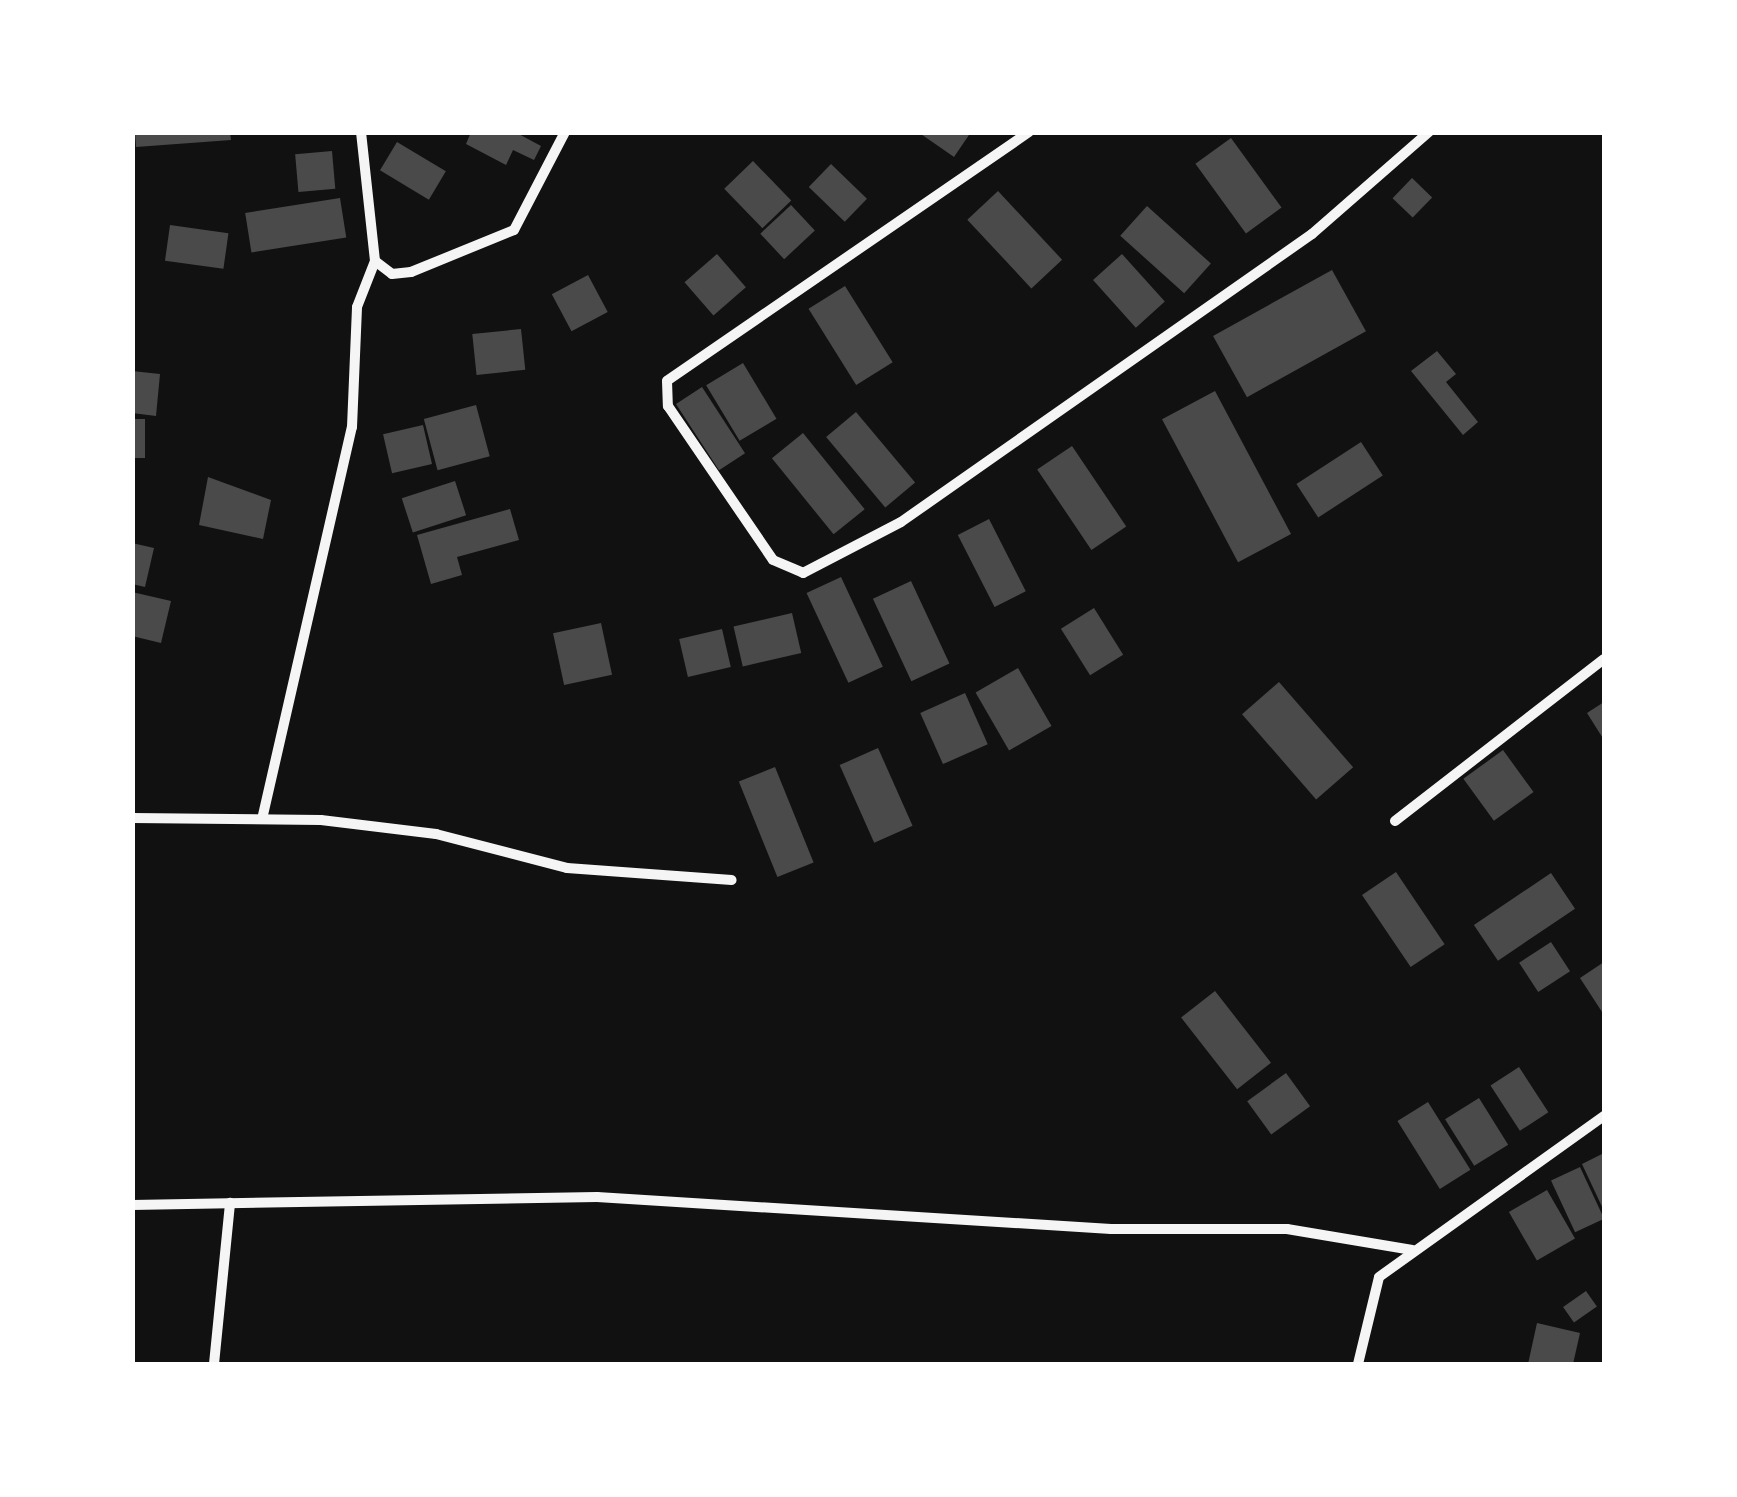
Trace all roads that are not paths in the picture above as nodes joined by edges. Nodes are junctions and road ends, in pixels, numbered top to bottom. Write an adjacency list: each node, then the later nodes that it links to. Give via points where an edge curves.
1 (361, 132): 5 (street)
2 (565, 132): 5 (street, via 514,230 411,272 392,274)
3 (1028, 132): 4 (street, via 667,380 668,406 774,560 802,573 901,522 1312,234)
4 (1429, 132)
5 (375, 261): 7 (street, via 357,307 352,428)
6 (1604, 659): 9 (street)
7 (263, 815): 8 (street); 10 (street, via 436,834 567,868)
8 (132, 818)
9 (1395, 821)
10 (732, 880)
11 (1604, 1116): 14 (street)
12 (230, 1203): 13 (street); 14 (street, via 597,1197 1111,1229 1287,1229); 15 (street)
13 (132, 1205)
14 (1412, 1250): 16 (street, via 1379,1277)
15 (214, 1364)
16 (1358, 1364)

